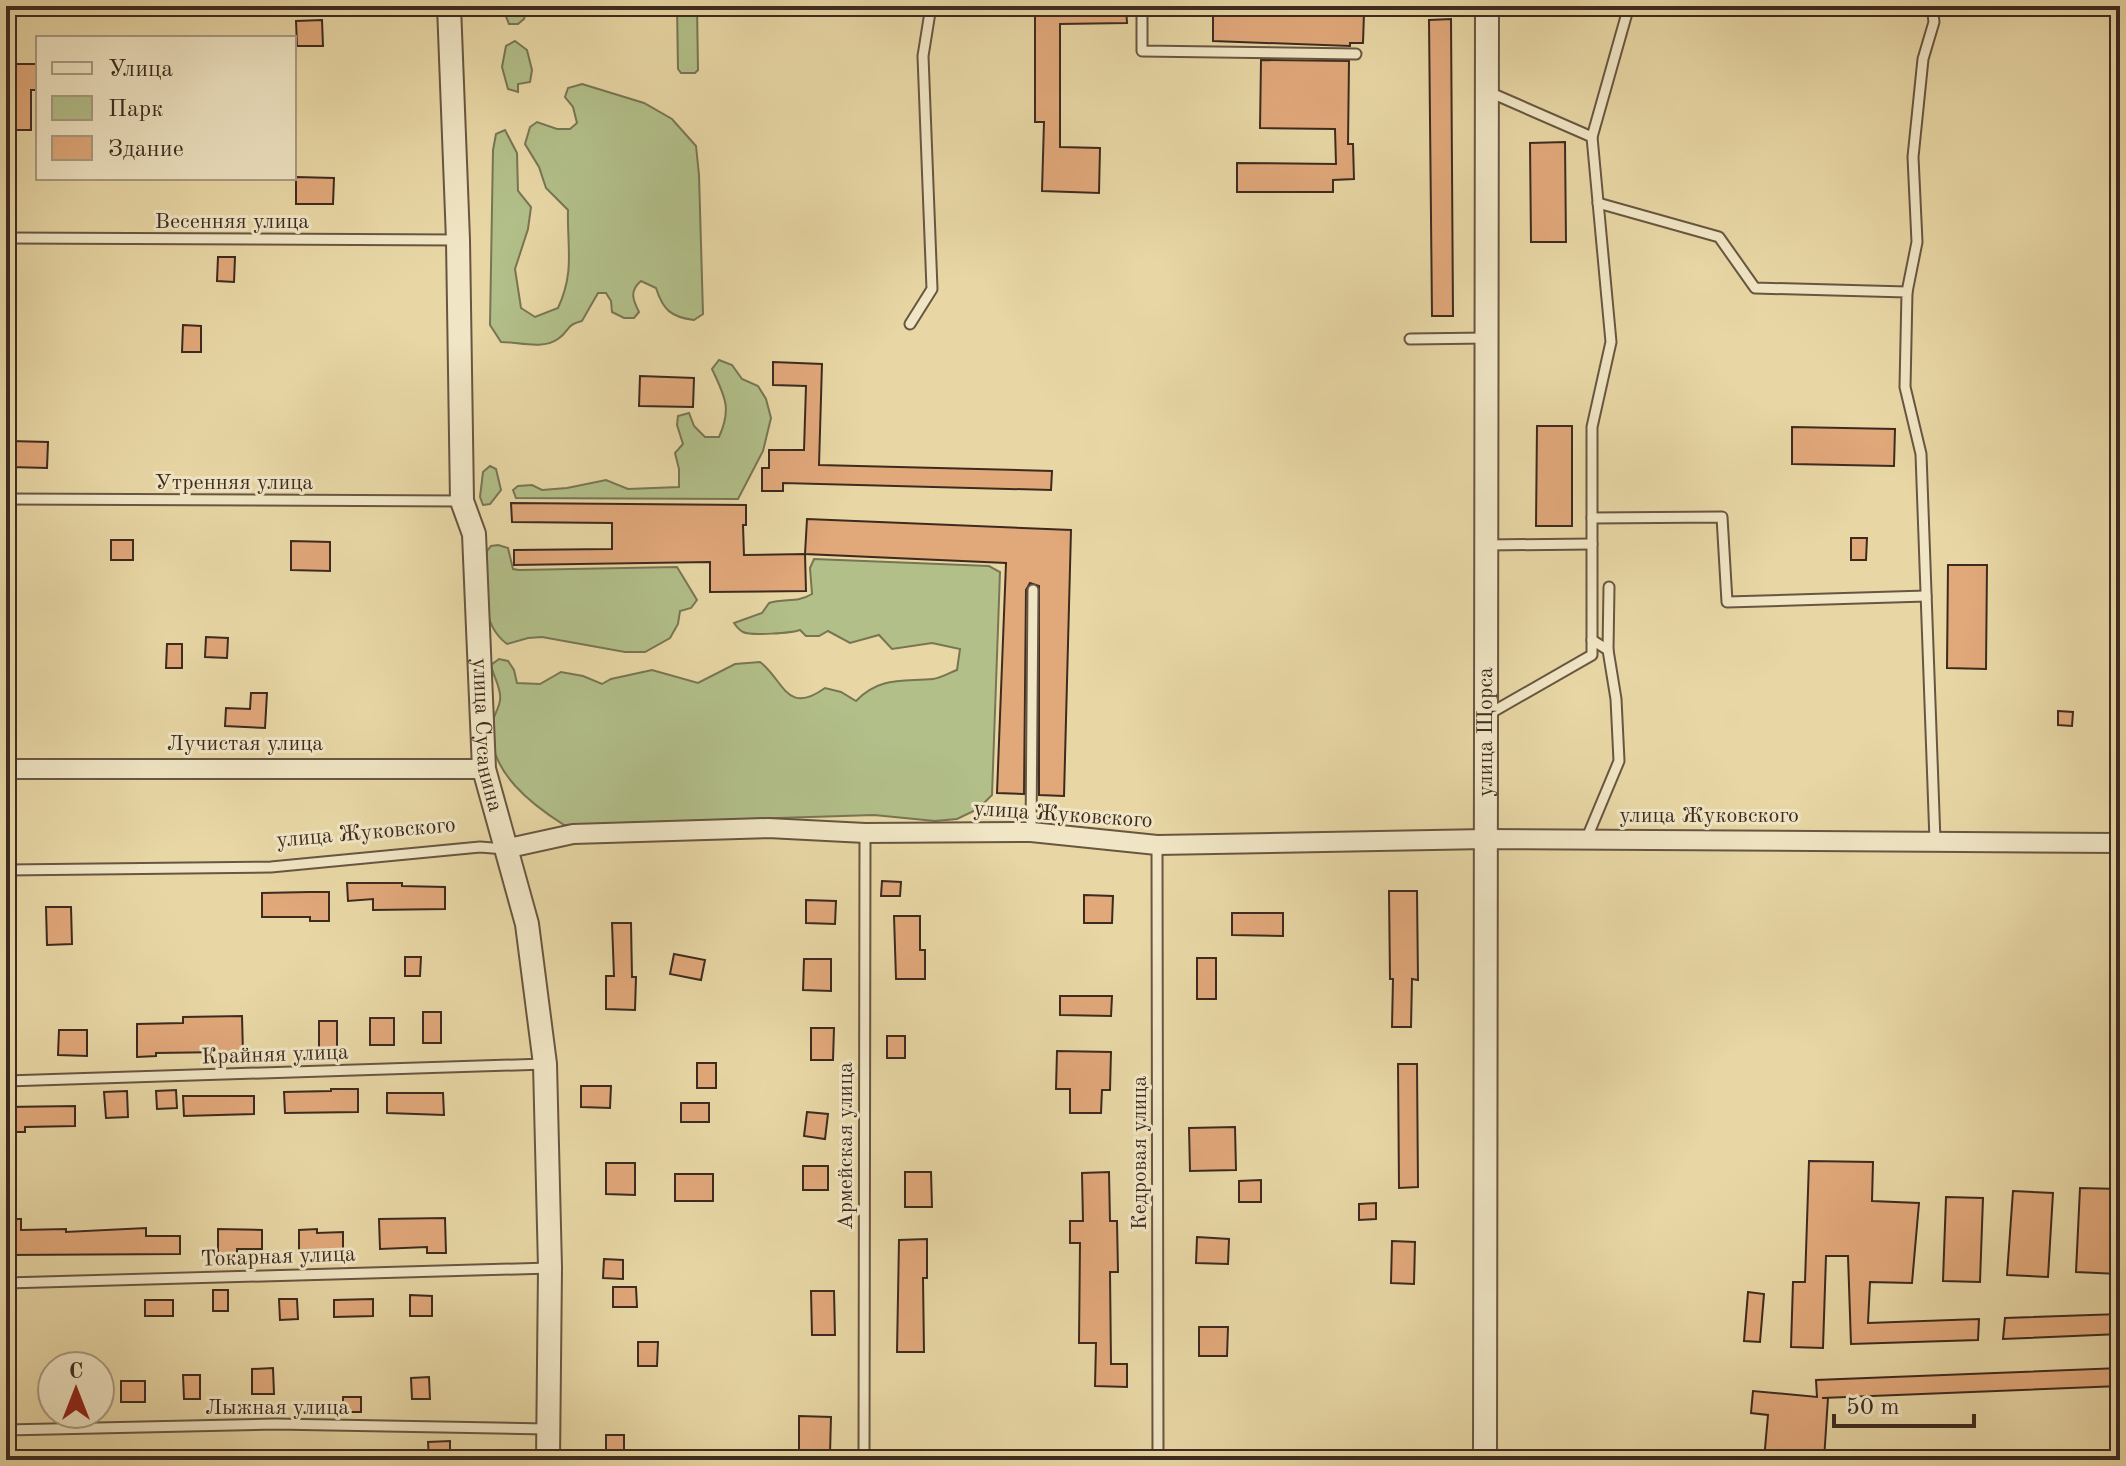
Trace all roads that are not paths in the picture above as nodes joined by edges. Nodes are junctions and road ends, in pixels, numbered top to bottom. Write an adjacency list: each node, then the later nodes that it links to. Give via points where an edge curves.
1 (449, 6): 12 (street, улица Сусанина)
2 (931, 6): 14 (lane, via 923,56 932,289)
3 (1142, 6): 7 (lane, via 1142,51)
4 (1487, 6): 8 (street, улица Щорса)
5 (1629, 6): 9 (lane)
6 (1932, 6): 13 (lane, via 1934,22 1923,59 1914,143 1917,242)
7 (1356, 54)
8 (1487, 91): 9 (lane); 15 (street, улица Щорса)
9 (1592, 137): 10 (lane)
10 (1598, 203): 13 (lane, via 1719,237 1755,288); 19 (lane, via 1611,342 1592,427)
11 (6, 238): 12 (lane, Весенняя улица)
12 (458, 240): 18 (street, улица Сусанина)
13 (1907, 292): 24 (lane, via 1905,387 1921,454)
14 (910, 324)
15 (1487, 338): 16 (lane); 21 (street, улица Щорса)
16 (1410, 339)
17 (6, 499): 18 (lane, Утренняя улица)
18 (462, 501): 29 (street, улица Сусанина, via 474,534)
19 (1592, 518): 20 (lane); 24 (lane, via 1722,517 1727,602)
20 (1592, 544): 21 (lane); 25 (lane)
21 (1486, 545): 27 (street, улица Щорса)
22 (1609, 587): 26 (lane)
23 (1033, 590): 30 (lane)
24 (1926, 596): 34 (lane)
25 (1592, 640): 26 (lane); 27 (lane, via 1592,655)
26 (1608, 650): 33 (lane, via 1619,761)
27 (1486, 716): 32 (street, улица Щорса)
28 (6, 769): 29 (street, Лучистая улица)
29 (484, 769): 37 (street, улица Сусанина)
30 (1031, 832): 31 (street, улица Жуковского); 36 (street, улица Жуковского)
31 (865, 833): 37 (street, улица Жуковского, via 768,828 573,834); 46 (lane, Армейская улица)
32 (1486, 839): 33 (street, улица Жуковского); 36 (street, улица Жуковского); 48 (street, улица Щорса)
33 (1586, 840): 34 (street, улица Жуковского)
34 (1935, 841): 35 (street, улица Жуковского)
35 (2120, 843)
36 (1157, 845): 47 (lane, Кедровая улица)
37 (505, 849): 38 (lane, улица Жуковского, via 271,867); 39 (street, улица Сусанина, via 527,924)
38 (6, 870)
39 (545, 1064): 40 (lane, Крайняя улица); 41 (street, улица Сусанина)
40 (6, 1081)
41 (550, 1268): 42 (lane, Токарная улица); 43 (street, улица Сусанина)
42 (6, 1283)
43 (548, 1429): 44 (lane, Лыжная улица, via 275,1424); 45 (street, улица Сусанина)
44 (6, 1430)
45 (548, 1460)
46 (864, 1460)
47 (1158, 1460)
48 (1485, 1460)

